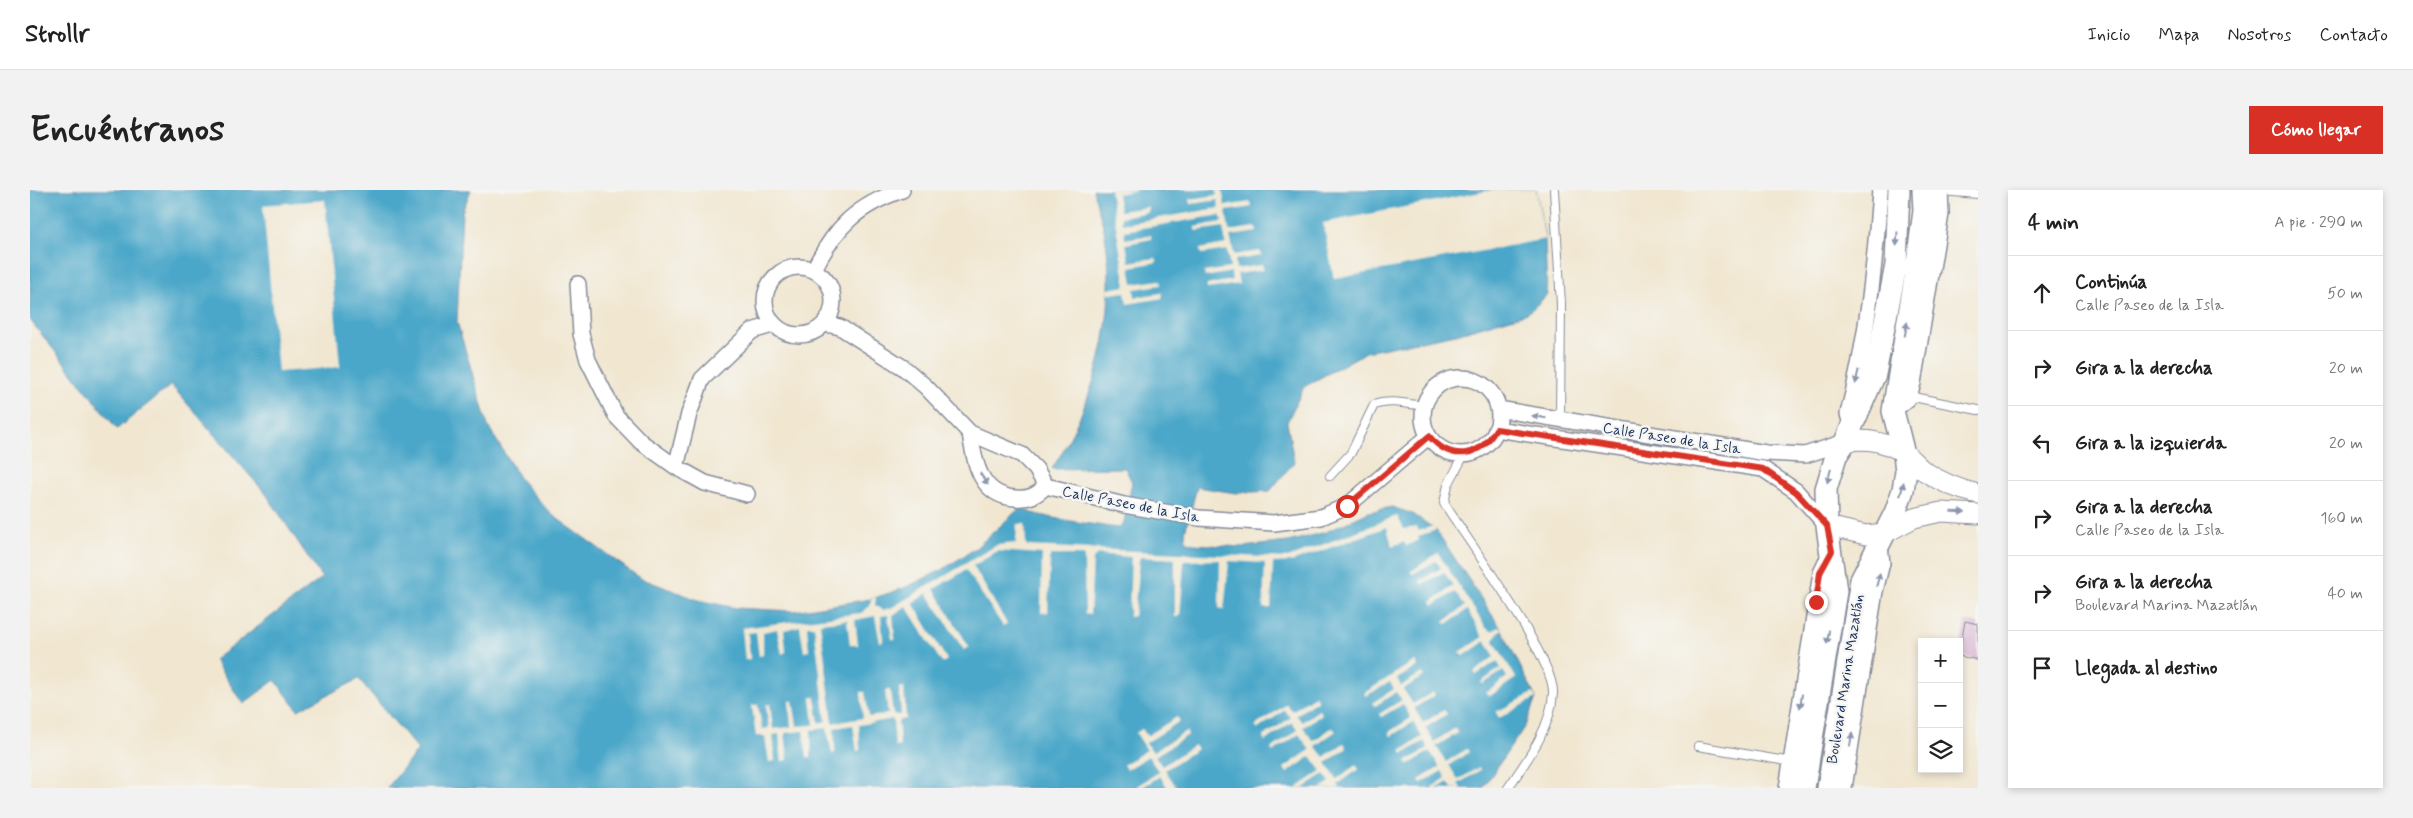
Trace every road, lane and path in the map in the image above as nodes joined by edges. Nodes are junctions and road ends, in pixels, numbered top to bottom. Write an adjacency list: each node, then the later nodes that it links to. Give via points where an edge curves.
1 (902, 190): 7 (street, via 877,199 858,211 823,251)
2 (1554, 190): 16 (lane, via 1561,304)
3 (1880, 190): 19 (street, one-way to 19, via 1876,246 1862,353 1848,414)
4 (1899, 190): 19 (main road, Boulevard Marina Mazatlán, one-way to 19, via 1896,265 1875,374)
5 (1934, 190): 6 (lane); 11 (street, via 1941,214 1913,383); 15 (main road, Boulevard Marina Mazatlán, one-way to 5, via 1924,211)
6 (1978, 194)
7 (814, 269): 9 (street, via 827,280 834,297 831,316); 10 (street, via 793,267 770,282 765,300)
8 (578, 284): 24 (street, via 581,334 588,360 616,416 640,442)
9 (826, 324): 10 (street, via 817,331 796,336); 18 (street, Calle Paseo de la Isla, via 840,327 904,368)
10 (772, 325): 24 (street, via 752,330 702,379 689,414)
11 (1908, 396): 14 (lane); 15 (street)
12 (1424, 406): 13 (street, via 1432,391 1442,383 1453,378 1465,378 1487,388); 20 (street, via 1424,425); 26 (lane, via 1392,402 1374,405 1358,442)
13 (1498, 409): 16 (street, Calle Paseo de la Isla, one-way to 13); 17 (street)
14 (1978, 410)
15 (1893, 411): 23 (main road, Boulevard Marina Mazatlán)
16 (1560, 420): 22 (street, Calle Paseo de la Isla)
17 (1496, 429): 21 (street, via 1484,445); 25 (street, Calle Paseo de la Isla)
18 (970, 433): 27 (street, Calle Paseo de la Isla, via 1022,455); 27 (street, Calle Paseo de la Isla, one-way to 27, via 978,472 993,491 1007,498 1027,499)
19 (1848, 435): 22 (street, Calle Paseo de la Isla, via 1805,455); 23 (street, via 1875,440); 31 (main road, Boulevard Marina Mazatlán, one-way to 31, via 1836,456 1826,489)
20 (1429, 436): 21 (street, via 1445,450); 27 (street, Calle Paseo de la Isla, via 1347,506 1321,517 1274,523 1199,518 1124,505)
21 (1465, 453): 36 (lane, via 1448,485 1444,503 1544,660 1553,692 1546,723 1531,756)
22 (1766, 453): 25 (street)
23 (1904, 454): 29 (street, via 1924,471); 32 (main road, Boulevard Marina Mazatlán, one-way to 23, via 1903,490)
24 (676, 467): 28 (street, via 705,483)
25 (1763, 469): 31 (street, Calle Paseo de la Isla, via 1796,492)
26 (1330, 476)
27 (1046, 486)
28 (747, 494)
29 (1978, 494)
30 (1978, 514): 32 (street, one-way to 30, via 1914,518 1941,512)
31 (1827, 526): 32 (street); 33 (main road, Boulevard Marina Mazatlán)
32 (1882, 539): 39 (main road, Boulevard Marina Mazatlán, via 1861,580 1856,602); 40 (street, Boulevard Marina Mazatlán, one-way to 32, via 1882,562)
33 (1832, 551): 35 (street, one-way to 35, via 1820,573); 38 (main road, Boulevard Marina Mazatlán, one-way to 38, via 1836,591)
34 (1698, 746): 35 (lane)
35 (1792, 762): 37 (street)
36 (1508, 788)
37 (1787, 788)
38 (1804, 788)
39 (1828, 788)
40 (1844, 788)

